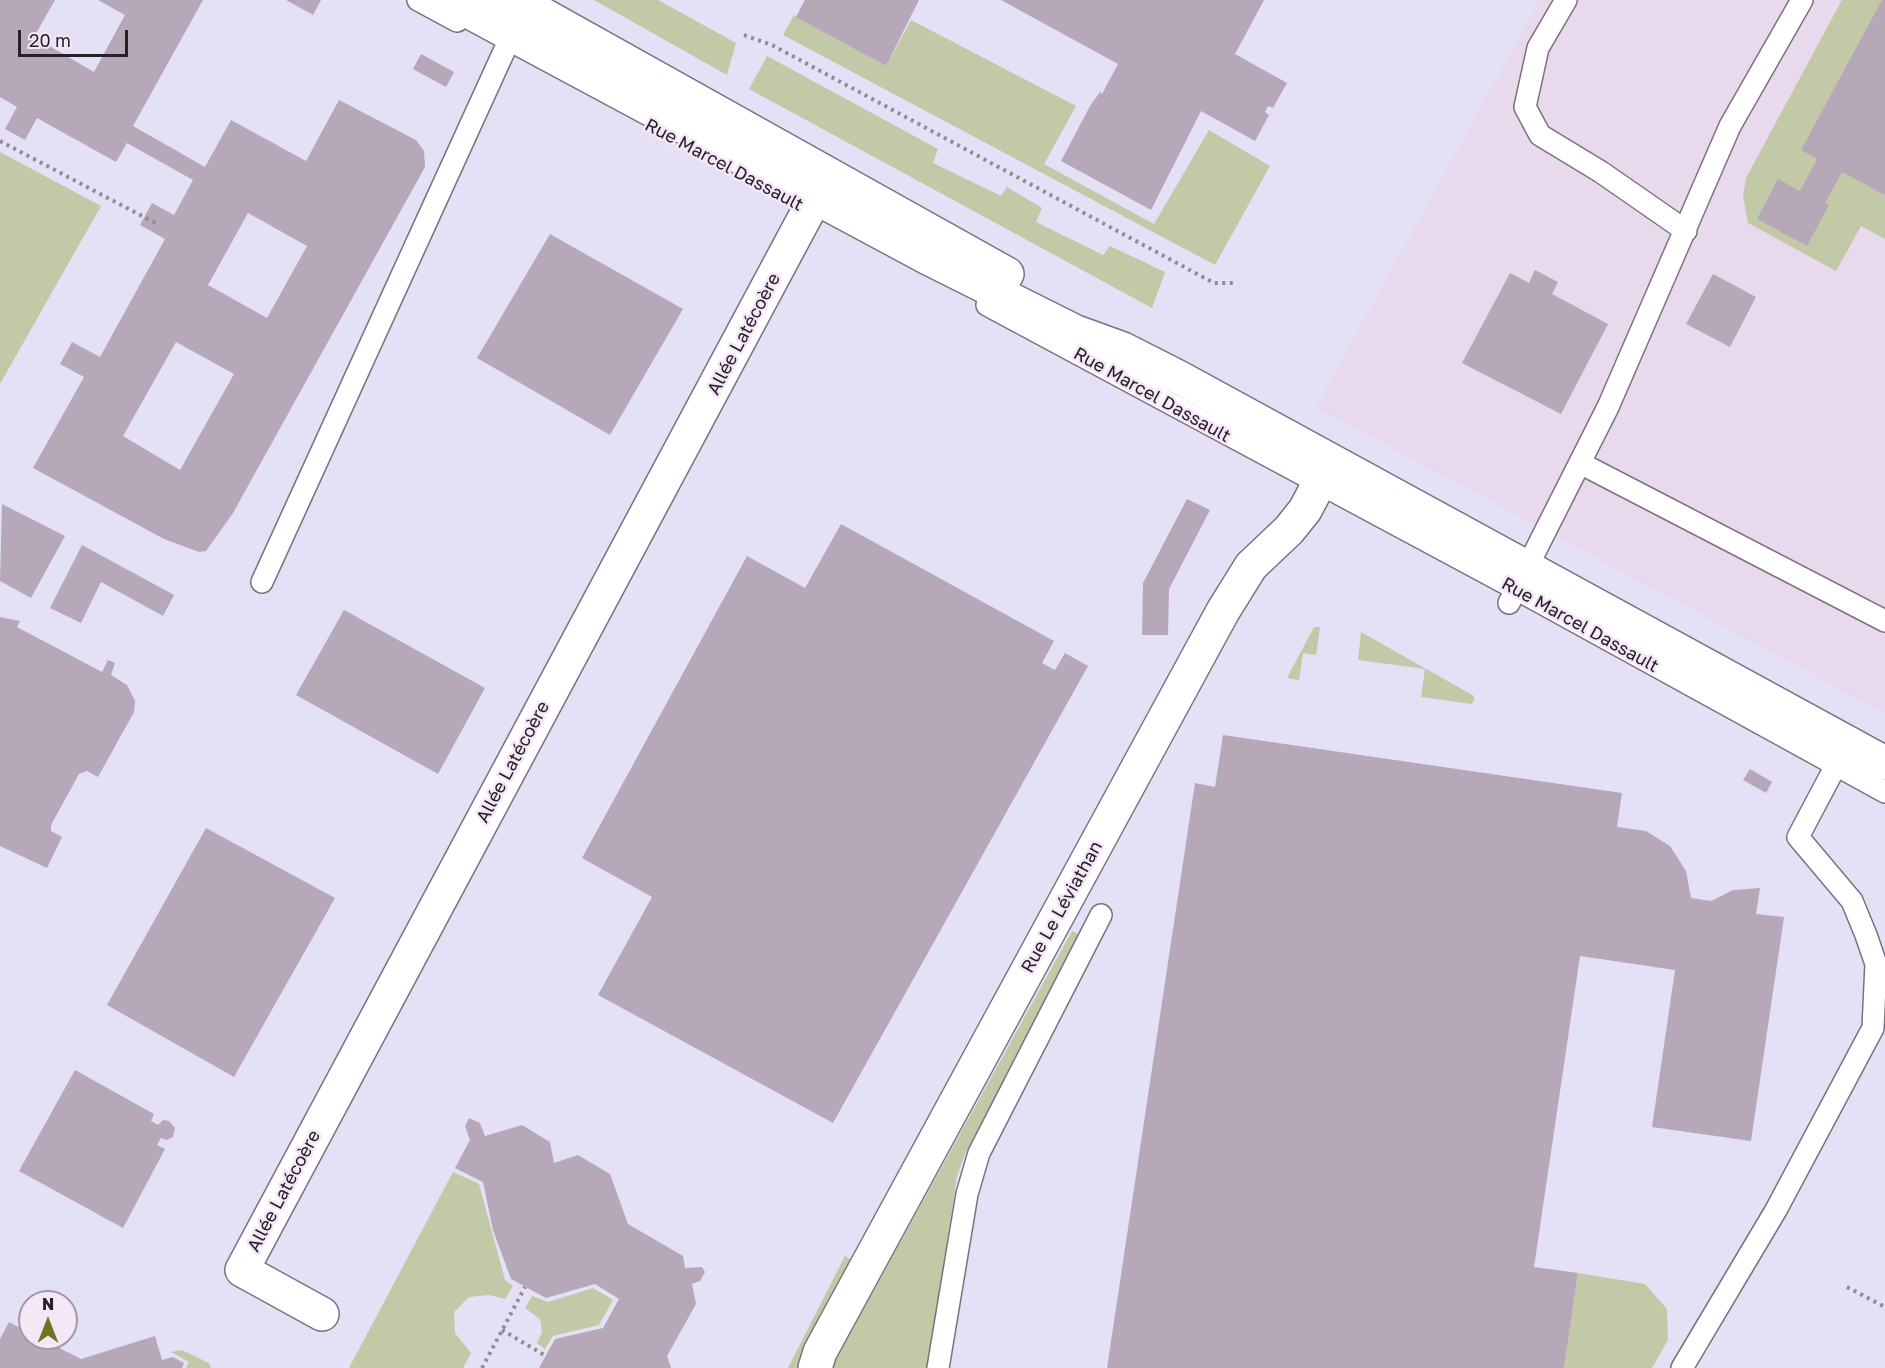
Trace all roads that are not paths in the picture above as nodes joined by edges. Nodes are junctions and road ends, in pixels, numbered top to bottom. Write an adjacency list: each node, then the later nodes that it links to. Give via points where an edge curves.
1 (418, 0): 7 (lane, Rue Marcel Dassault)
2 (447, 0): 9 (street, Rue Marcel Dassault)
3 (488, 0): 8 (lane, Rue Marcel Dassault, via 563,40)
4 (517, 0): 8 (street, Rue Marcel Dassault)
5 (1566, 0): 10 (lane, via 1538,48 1525,107 1540,135 1601,171)
6 (1802, 0): 10 (lane, via 1730,126)
7 (506, 47): 9 (lane, Rue Marcel Dassault); 13 (lane)
8 (600, 48): 9 (street, Rue Marcel Dassault)
9 (818, 194): 12 (lane, Rue Marcel Dassault); 12 (street, Rue Marcel Dassault, via 1082,316 1123,349); 20 (street, Allée Latécoère, via 242,1270)
10 (1686, 231): 11 (lane)
11 (1580, 463): 14 (lane); 15 (lane)
12 (1325, 472): 14 (street, Rue Marcel Dassault); 21 (street, Rue Le Léviathan, via 1300,516 1251,566 1223,611 825,1341)
13 (262, 582)
14 (1517, 586): 16 (street, Rue Marcel Dassault)
15 (1885, 621)
16 (1842, 754): 17 (street, Rue Marcel Dassault); 18 (lane, Rue Marcel Dassault); 23 (lane, via 1798,837 1852,901 1866,935 1876,964 1873,1028 1776,1210)
17 (1885, 763)
18 (1885, 792)
19 (1101, 915): 22 (lane, via 979,1153 967,1194)
20 (321, 1314)
21 (814, 1368)
22 (938, 1368)
23 (1682, 1368)

